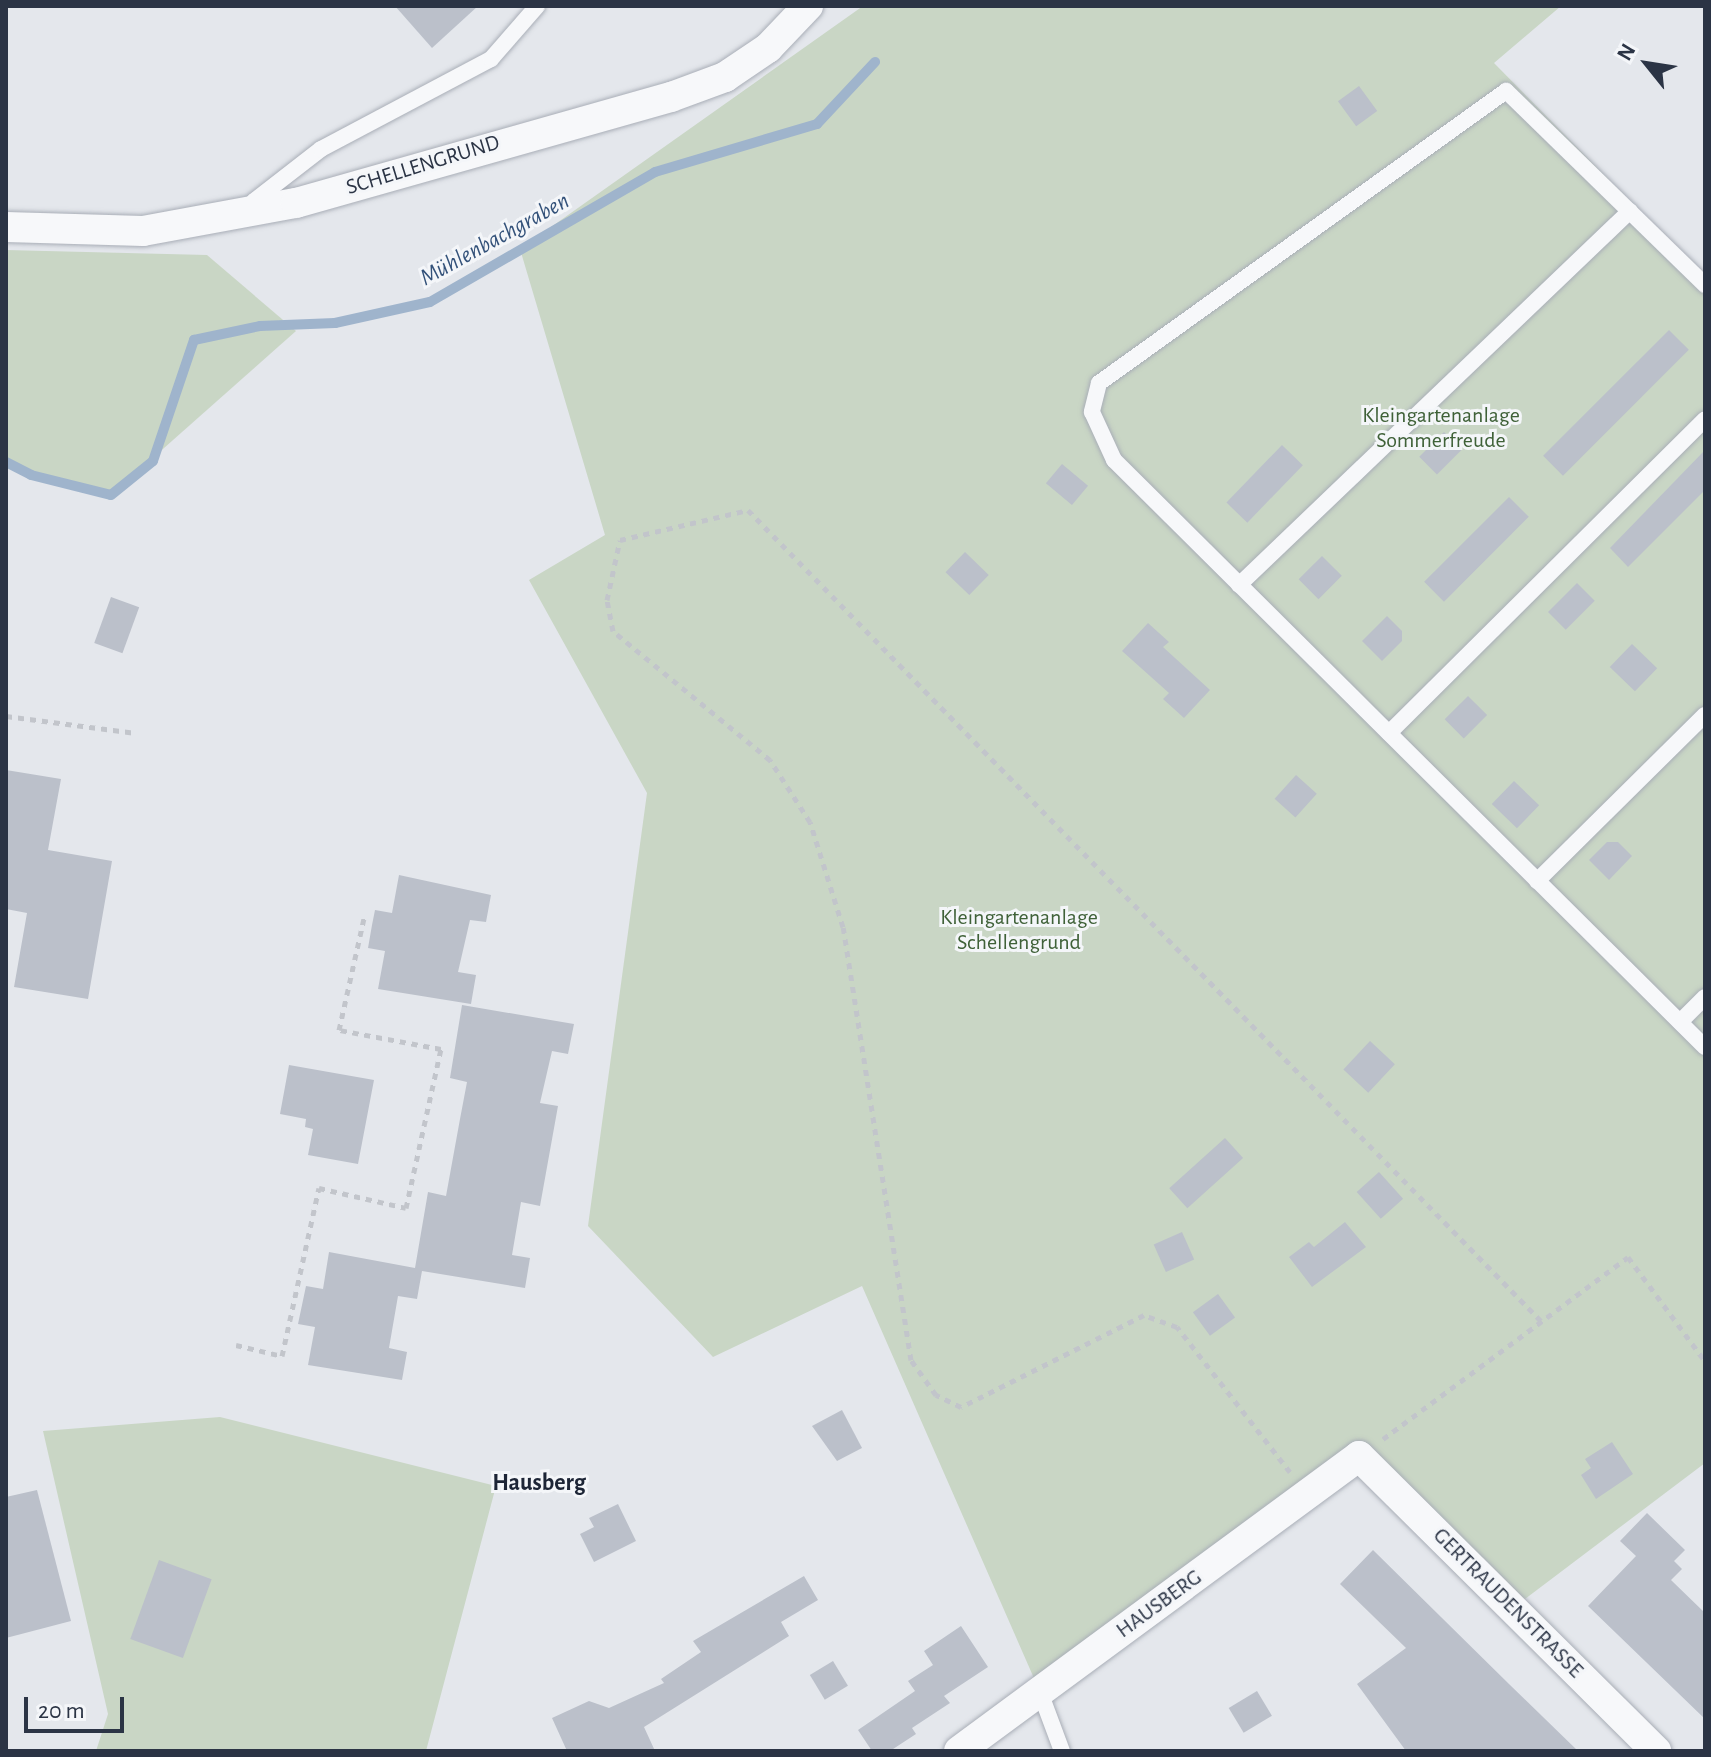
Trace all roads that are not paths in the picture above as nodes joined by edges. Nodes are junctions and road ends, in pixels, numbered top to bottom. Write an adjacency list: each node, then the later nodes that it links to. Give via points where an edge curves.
1 (808, 6): 3 (street, SCHELLENGRUND, via 768,48 725,77)
2 (538, 8): 3 (lane, via 491,59 321,149 254,201)
3 (256, 211): 5 (street, SCHELLENGRUND, via 143,231)
4 (1630, 211): 6 (lane); 8 (lane); 8 (lane, via 1506,91 1099,383 1092,412 1114,460)
5 (6, 227)
6 (1705, 285)
7 (1705, 419): 10 (lane)
8 (1239, 585): 10 (lane)
9 (1705, 715): 11 (lane)
10 (1389, 733): 11 (lane)
11 (1537, 881): 13 (lane)
12 (1705, 997): 13 (lane)
13 (1680, 1022): 14 (lane)
14 (1705, 1047)
15 (1359, 1456): 16 (street, HAUSBERG); 19 (street, GERTRAUDENSTRASSE)
16 (1040, 1692): 17 (street, HAUSBERG); 18 (lane)
17 (959, 1751)
18 (1062, 1751)
19 (1656, 1751)

